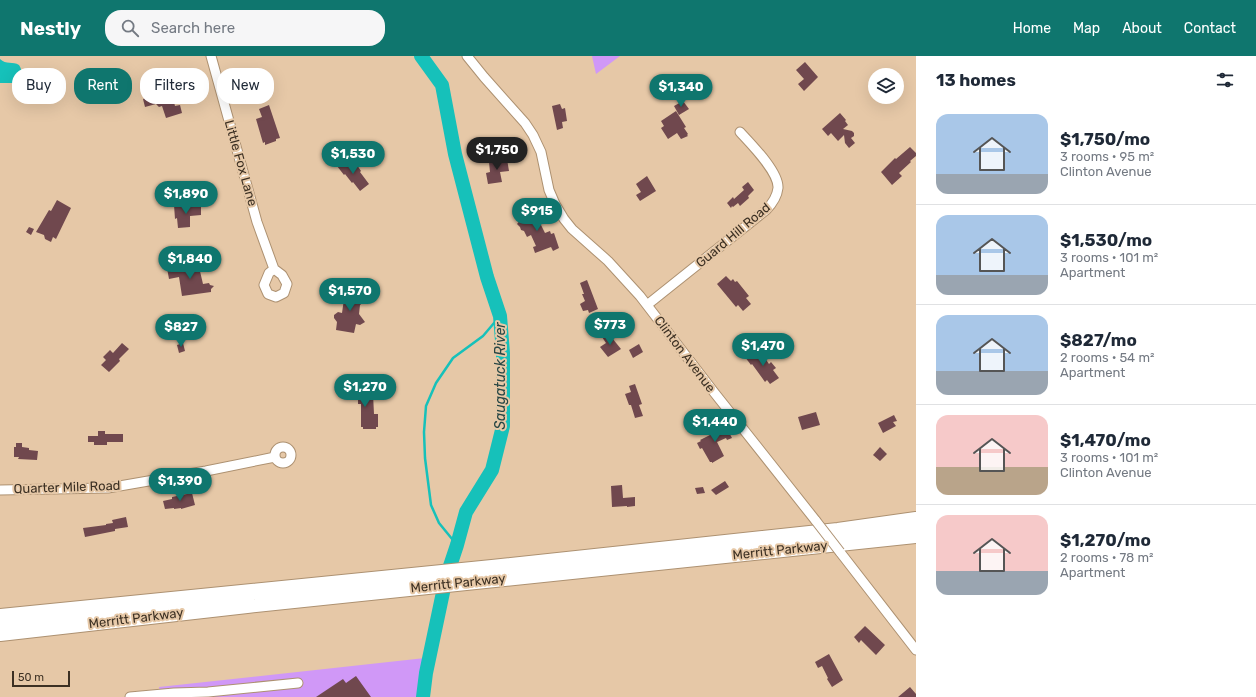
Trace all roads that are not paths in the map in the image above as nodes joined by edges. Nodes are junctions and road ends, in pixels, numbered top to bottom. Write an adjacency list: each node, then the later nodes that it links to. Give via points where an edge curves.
1 (211, 56): 4 (street, Little Fox Lane, via 257,222)
2 (467, 56): 5 (street, Clinton Avenue, via 533,135 541,152 549,190 564,219 608,261)
3 (740, 132): 5 (street, Guard Hill Road, via 773,173 778,187 774,200 766,210)
4 (274, 269)
5 (647, 305): 16 (street, Clinton Avenue, bridge)
6 (276, 457): 7 (street, Quarter Mile Road, via 108,488)
7 (0, 490)
8 (916, 520): 10 (highway, Merritt Parkway)
9 (916, 535): 10 (highway, Merritt Parkway)
10 (492, 574): 11 (highway, Merritt Parkway)
11 (404, 583): 12 (highway, Merritt Parkway); 13 (highway, Merritt Parkway)
12 (0, 617)
13 (95, 623): 14 (highway, Merritt Parkway); 15 (highway)
14 (0, 633)
15 (0, 637)
16 (916, 650)
17 (298, 683): 18 (street)
18 (130, 697)

